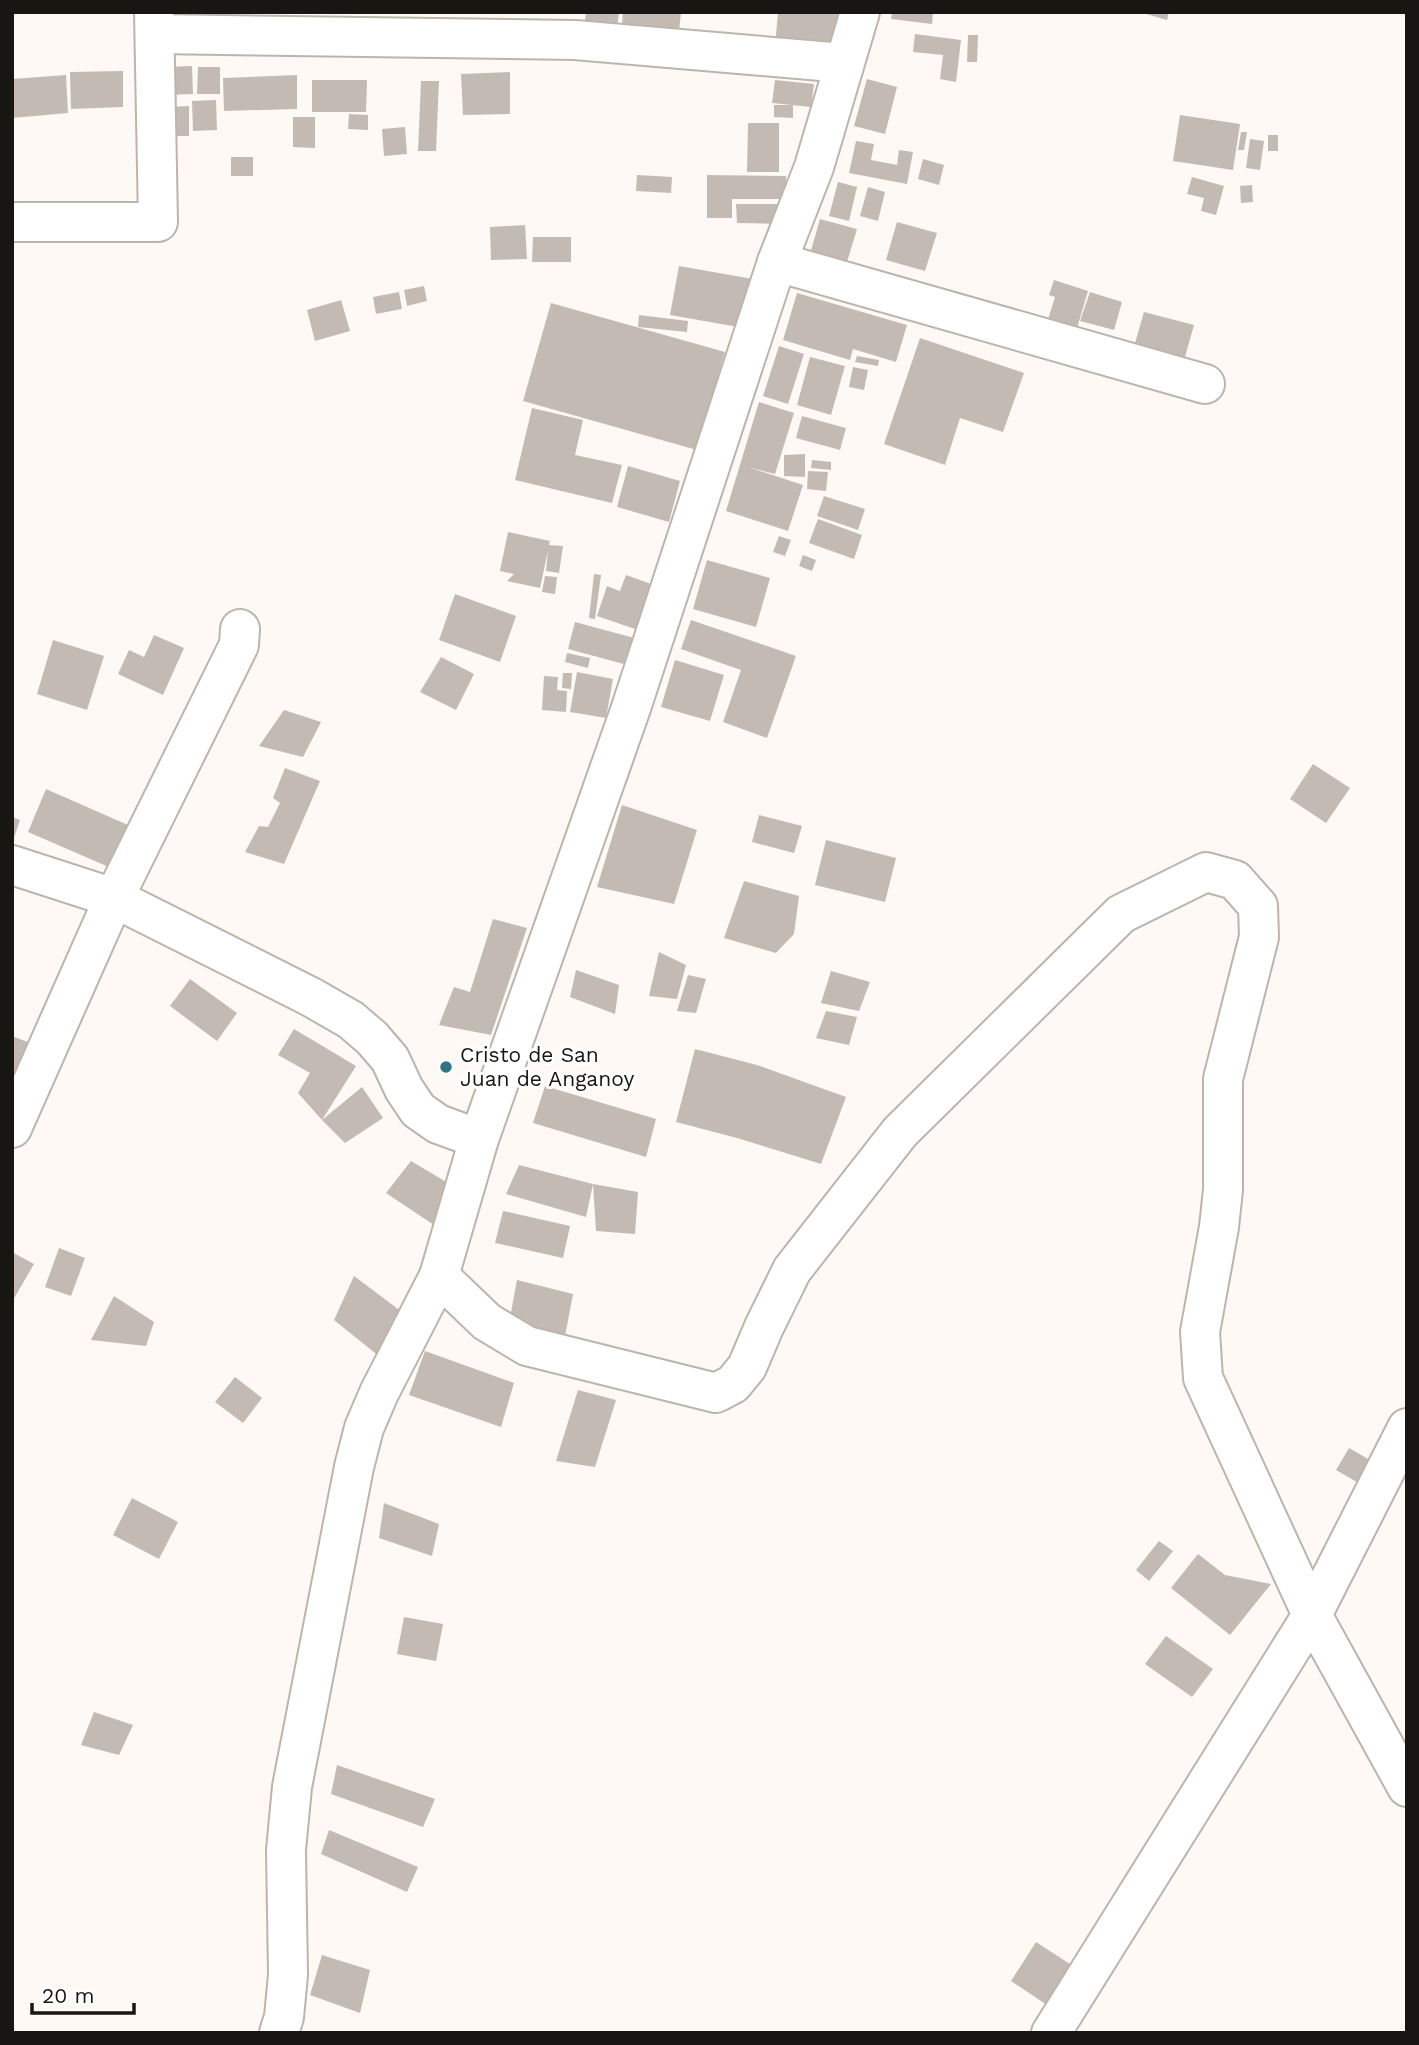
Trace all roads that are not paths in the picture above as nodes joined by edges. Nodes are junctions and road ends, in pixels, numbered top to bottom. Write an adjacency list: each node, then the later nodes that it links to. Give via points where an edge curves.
1 (860, 12): 3 (street)
2 (155, 23): 3 (street, via 575,40); 4 (street, via 158,222)
3 (844, 64): 5 (street, via 814,167)
4 (12, 222)
5 (777, 262): 6 (street); 11 (street, via 631,708)
6 (1205, 384)
7 (240, 629): 9 (street, via 239,645)
8 (12, 865): 9 (street)
9 (114, 898): 10 (street); 11 (street, via 351,1020 390,1059 418,1110 438,1124)
10 (12, 1128)
11 (479, 1139): 12 (street)
12 (439, 1276): 14 (street, via 487,1322 527,1346 716,1393 733,1384 747,1367 792,1270 900,1132 1121,914 1206,872 1235,880 1258,906 1259,937 1223,1079 1223,1190 1200,1332 1203,1378); 16 (street, via 379,1393 354,1467 292,1787 286,1850 288,1975)
13 (1407, 1428): 14 (street)
14 (1312, 1615): 15 (street); 17 (street)
15 (1407, 1787)
16 (279, 2033)
17 (1051, 2033)

